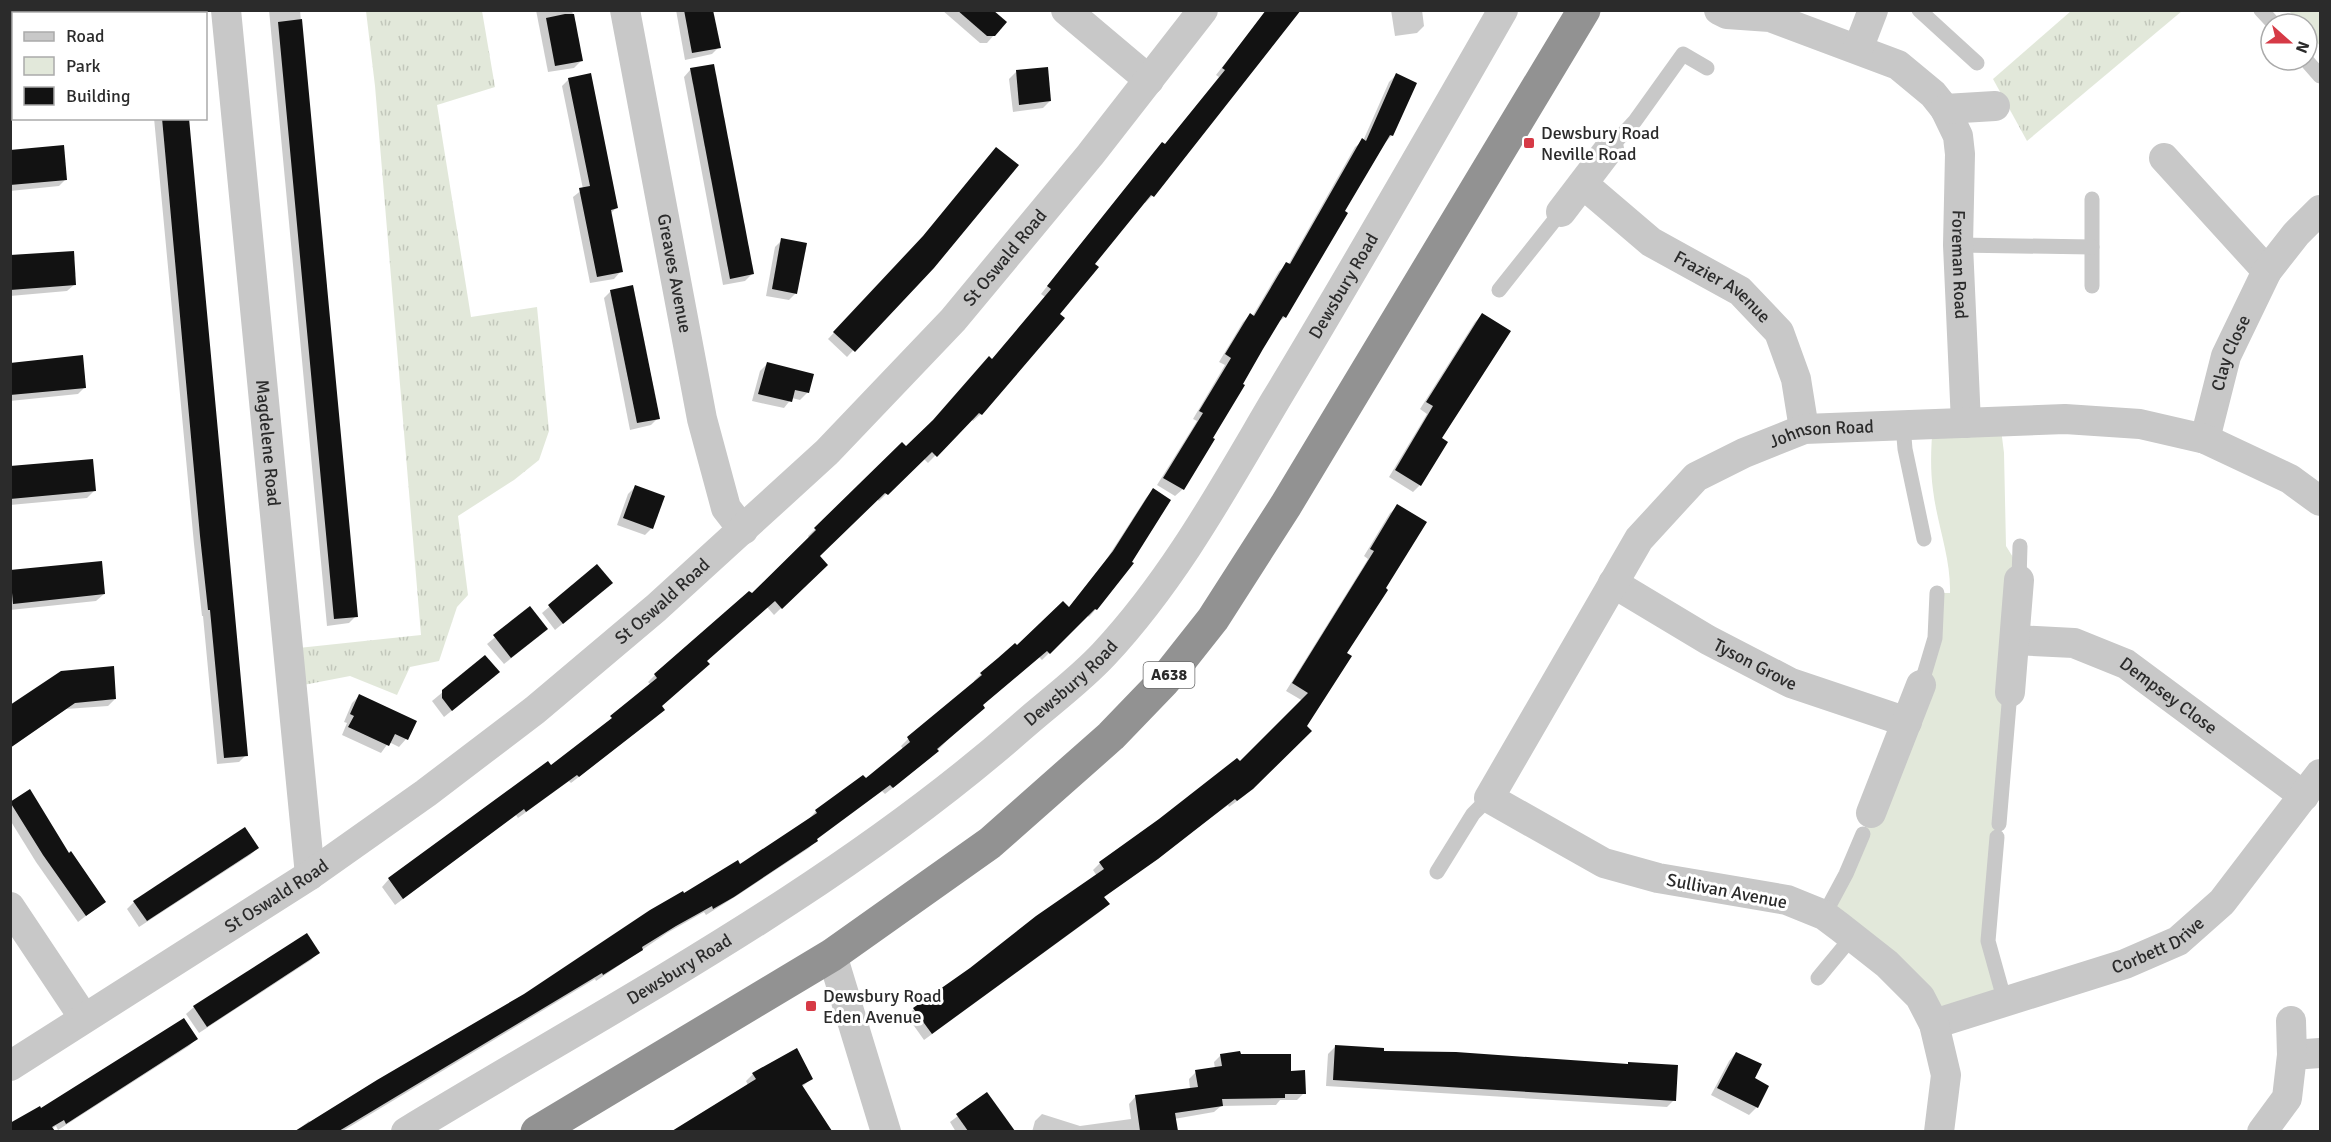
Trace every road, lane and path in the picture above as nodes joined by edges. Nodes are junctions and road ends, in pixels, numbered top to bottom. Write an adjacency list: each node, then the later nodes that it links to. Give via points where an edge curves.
1 (226, 10): 47 (street, Magdelene Road)
2 (625, 10): 33 (street, Greaves Avenue, via 702,419 726,508)
3 (1066, 10): 14 (street)
4 (1203, 10): 14 (street, St Oswald Road)
5 (1584, 10): 51 (highway, A638, via 1286,505 1213,619 1164,681 1111,736 990,843)
6 (1719, 10): 10 (street, Foreman Road, via 1727,14)
7 (1873, 10): 11 (street)
8 (1919, 10): 12 (lane)
9 (1497, 13): 59 (street, Dewsbury Road, via 1366,250 1189,546 1148,603 1101,657 982,761 861,854 695,961)
10 (1768, 14): 11 (street, Foreman Road)
11 (1858, 49): 16 (street, Foreman Road, via 1898,65)
12 (1977, 63)
13 (1707, 68): 17 (lane, via 1683,54 1635,121)
14 (1149, 80): 33 (street, St Oswald Road, via 953,320 827,452)
15 (1995, 106): 16 (street)
16 (1945, 109): 23 (street, Foreman Road, via 1958,136 1960,154)
17 (1609, 149): 19 (street)
18 (2164, 158): 25 (street)
19 (1583, 184): 22 (street); 30 (street, Frazier Avenue, via 1652,242 1740,291 1779,332 1796,379)
20 (2092, 199): 24 (lane)
21 (2320, 210): 25 (street, Clay Close)
22 (1561, 212): 27 (lane)
23 (1958, 245): 24 (lane); 28 (street, Foreman Road)
24 (2092, 247): 26 (lane)
25 (2267, 271): 31 (street, Clay Close, via 2226,356)
26 (2092, 286)
27 (1499, 290)
28 (1966, 423): 29 (street, Johnson Road); 31 (street, Johnson Road, via 2065,419 2129,423)
29 (1903, 425): 30 (street, Johnson Road); 34 (lane)
30 (1804, 429): 37 (street, Johnson Road, via 1696,477 1639,539)
31 (2205, 439): 32 (street, Johnson Road, via 2290,479)
32 (2320, 501)
33 (744, 530): 47 (street, St Oswald Road, via 535,710)
34 (1924, 539)
35 (2020, 546): 36 (lane)
36 (2019, 580): 39 (street)
37 (1613, 583): 42 (street, Tyson Grove, via 1708,640 1791,683); 44 (street, Johnson Road)
38 (1937, 593): 40 (lane, via 1935,638)
39 (2015, 640): 41 (street); 43 (street, Dempsey Close, via 2074,643 2126,664)
40 (1921, 685): 42 (street)
41 (2010, 692): 53 (lane, via 1988,940)
42 (1906, 722): 45 (street)
43 (2312, 785): 53 (street, Corbett Drive, via 2222,902 2178,942 2125,964)
44 (1489, 798): 46 (lane, via 1473,814); 49 (street, Sullivan Avenue, via 1604,862 1658,878 1787,900)
45 (1867, 824): 49 (lane)
46 (1437, 872)
47 (310, 874): 54 (street, St Oswald Road)
48 (10, 907): 54 (street)
49 (1824, 915): 50 (street, Sullivan Avenue)
50 (1852, 937): 52 (lane); 56 (street, Sullivan Avenue, via 1920,997)
51 (832, 955): 60 (highway, A638); 61 (street)
52 (1818, 978)
53 (2005, 1002): 56 (street, Corbett Drive)
54 (84, 1018): 58 (street, St Oswald Road)
55 (2291, 1021): 57 (street)
56 (1934, 1024): 62 (street, Sullivan Avenue, via 1946,1075)
57 (2306, 1054): 63 (street, via 2287,1098)
58 (10, 1065)
59 (406, 1131)
60 (537, 1131)
61 (886, 1131)
62 (1939, 1131)
63 (2262, 1131)

